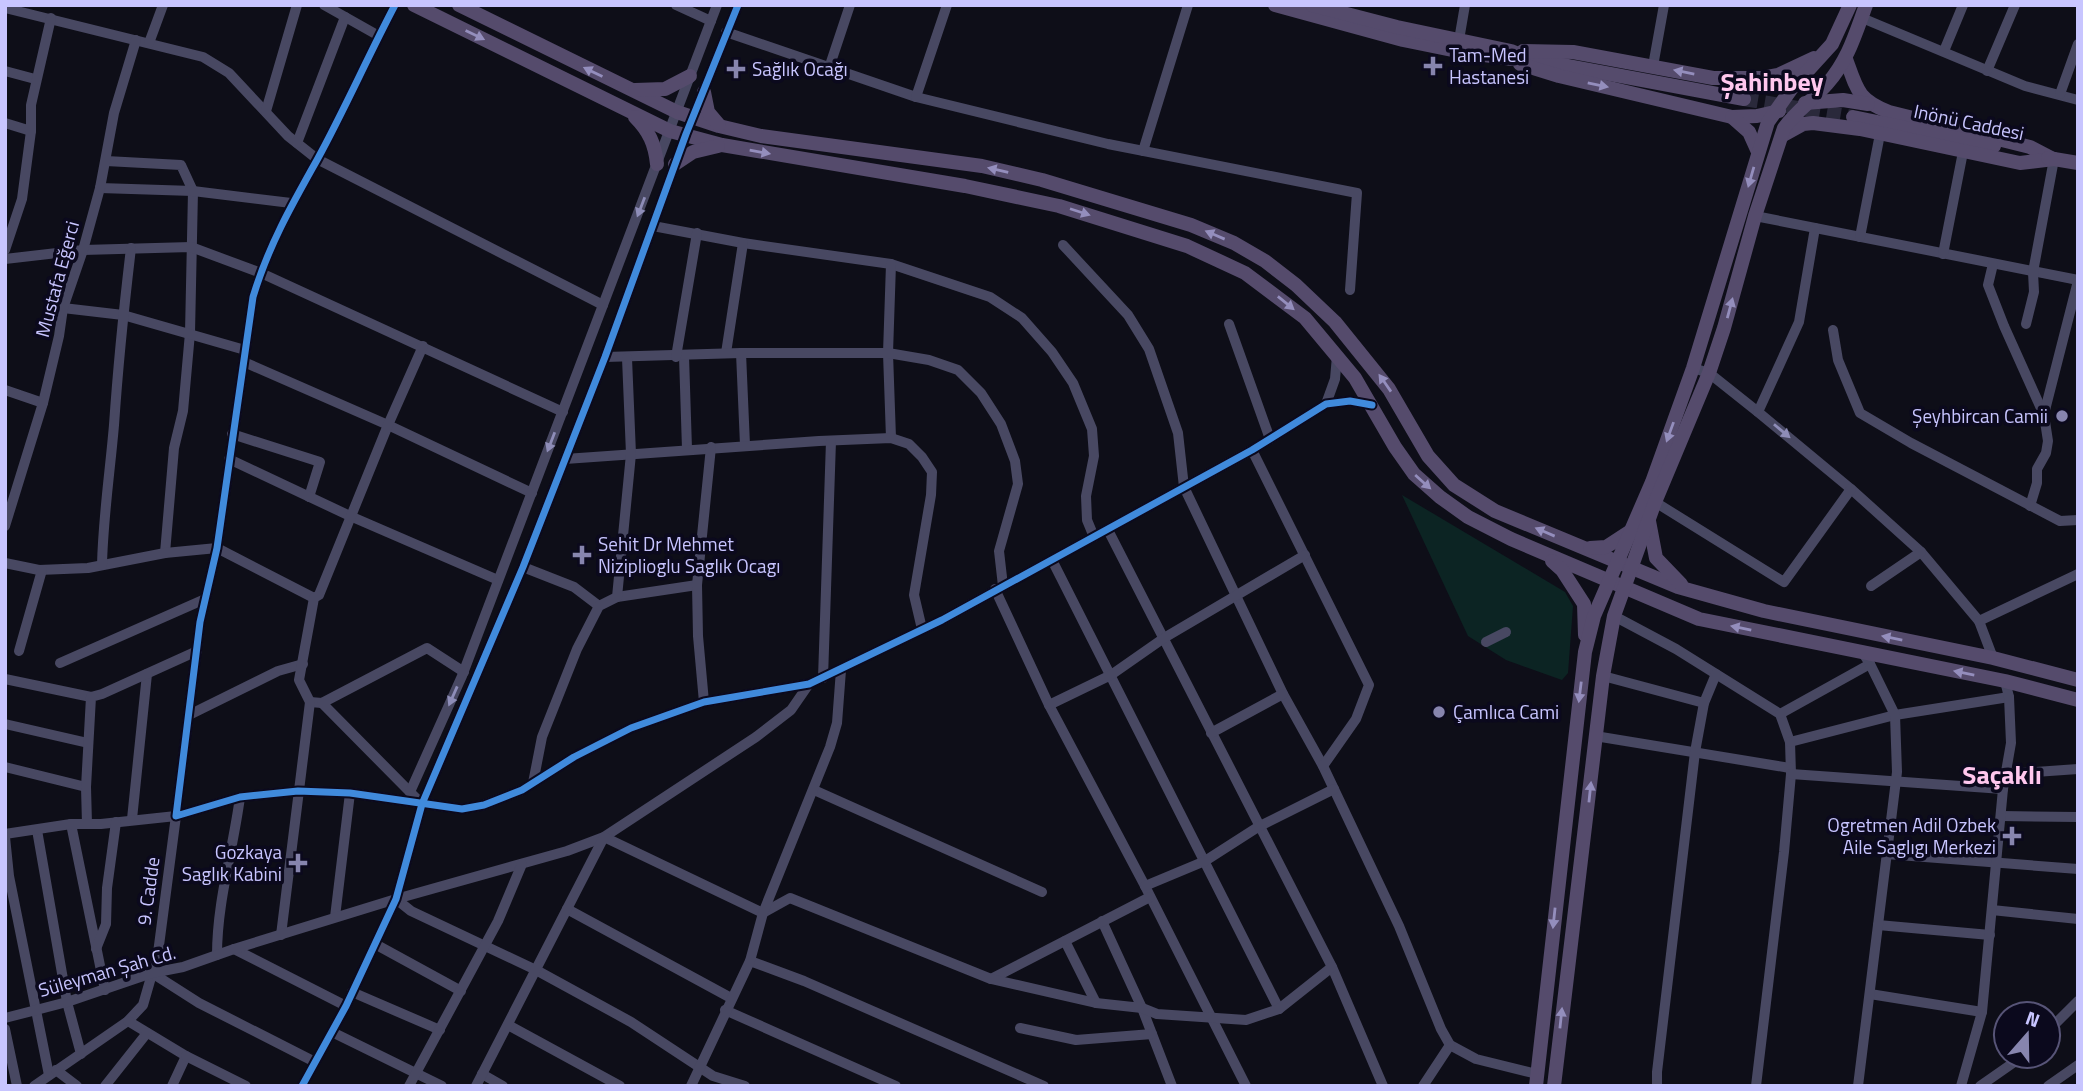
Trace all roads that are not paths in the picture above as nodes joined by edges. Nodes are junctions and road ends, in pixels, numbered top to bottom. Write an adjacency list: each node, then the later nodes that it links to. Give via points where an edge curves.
1 (163, 5): 29 (street)
2 (297, 5): 49 (street)
3 (324, 5): 22 (street)
4 (395, 5): 26 (street, 9. Cadde)
5 (414, 5): 50 (main road, one-way to 50)
6 (459, 5): 41 (main road, one-way to 6)
7 (676, 5): 24 (street)
8 (717, 5): 24 (street)
9 (738, 5): 25 (street)
10 (850, 5): 36 (street)
11 (947, 5): 44 (street)
12 (1188, 5): 65 (street)
13 (1275, 5): 32 (main road, via 1403,40)
14 (1465, 5): 28 (street)
15 (1664, 5): 35 (street)
16 (1850, 5): 33 (main road, via 1832,44)
17 (1963, 5): 31 (street)
18 (2015, 5): 38 (street)
19 (1317, 6): 28 (main road)
20 (5, 8): 23 (street)
21 (1864, 12): 31 (street); 34 (main road)
22 (345, 17): 26 (street); 63 (street)
23 (51, 18): 27 (street); 40 (street)
24 (711, 21): 39 (street)
25 (726, 32): 36 (street); 42 (street)
26 (379, 36): 68 (street, 9. Cadde)
27 (136, 40): 29 (street); 70 (street, Mustafa Eğerci, via 114,113)
28 (1459, 40): 32 (main road)
29 (149, 43): 49 (street, via 203,57 229,73)
30 (2078, 44): 43 (street)
31 (1944, 51): 38 (street)
32 (1510, 55): 35 (main road, via 1573,52); 45 (main road); 53 (main road, one-way to 53, via 1559,76)
33 (1821, 55): 35 (main road, one-way to 35, via 1762,78 1713,78); 52 (main road)
34 (1846, 59): 47 (main road); 48 (main road)
35 (1653, 66)
36 (829, 68): 44 (street)
37 (5, 71): 40 (street)
38 (1987, 71): 43 (street, via 2041,92)
39 (690, 76): 41 (main road, via 665,89); 51 (street)
40 (36, 79): 58 (street)
41 (628, 88): 51 (main road)
42 (704, 92): 55 (street); 57 (main road, via 708,112)
43 (2060, 94): 46 (street)
44 (916, 97): 65 (street)
45 (1744, 99)
46 (2078, 100)
47 (1809, 102): 48 (main road); 52 (main road); 62 (main road, via 1793,116)
48 (1868, 104): 69 (main road, via 2030,148)
49 (266, 111): 63 (street)
50 (629, 111): 59 (main road); 72 (main road, via 655,146)
51 (677, 112): 55 (main road); 59 (street)
52 (1774, 113): 53 (main road); 66 (main road)
53 (1732, 117): 66 (main road, via 1749,132)
54 (1853, 117): 69 (main road, Inönü Caddesi)
55 (694, 118): 57 (main road); 61 (street)
56 (5, 123): 58 (street)
57 (719, 126): 147 (main road, one-way to 57, via 1494,511 1454,485 1427,456 1389,389 1335,322 1296,285 1234,243 1191,225 982,166 761,136)
58 (31, 131): 86 (street, via 22,200)
59 (670, 131): 61 (main road); 72 (street)
60 (1880, 134): 62 (main road, via 1814,122); 67 (main road); 81 (street)
61 (686, 135): 64 (main road); 73 (street)
62 (1782, 136): 77 (main road)
63 (297, 143): 68 (street)
64 (722, 145): 73 (main road, via 693,152); 109 (main road, one-way to 109, via 1024,198 1187,246 1245,273 1273,293 1305,318)
65 (1143, 150): 95 (street, via 1357,193)
66 (1758, 152): 112 (main road, one-way to 112)
67 (1963, 152): 69 (main road, via 2020,163); 88 (street)
68 (317, 159): 76 (street, 9. Cadde); 96 (street)
69 (2054, 159): 71 (main road, Inönü Caddesi); 92 (street)
70 (106, 161): 74 (street, Mustafa Eğerci); 75 (street, via 181,164)
71 (2078, 163)
72 (657, 164): 96 (street, one-way to 96)
73 (675, 164): 78 (street)
74 (100, 188): 75 (street); 87 (street, Mustafa Eğerci)
75 (193, 191): 76 (street); 84 (street)
76 (291, 203): 93 (street, 9. Cadde)
77 (1755, 216): 79 (street); 113 (main road, one-way to 77)
78 (653, 226): 80 (street); 110 (street)
79 (1815, 228): 81 (street); 119 (street, via 1799,322)
80 (697, 233): 82 (street); 108 (street)
81 (1860, 237): 88 (street)
82 (743, 243): 90 (street); 104 (street)
83 (1063, 246): 133 (street, via 1128,315 1149,349 1178,433)
84 (191, 247): 85 (street); 93 (street); 102 (street)
85 (131, 248): 87 (street); 98 (street)
86 (5, 250)
87 (83, 250): 89 (street); 97 (street, Mustafa Eğerci)
88 (1943, 254): 91 (street)
89 (5, 259)
90 (891, 264): 106 (street); 145 (street, via 990,297 1022,318 1052,352 1073,383 1092,429 1094,456 1086,496 1087,520)
91 (1993, 264): 92 (street); 120 (street, via 1988,285)
92 (2033, 272): 94 (street); 100 (street, via 2034,292)
93 (261, 273): 103 (street); 107 (street, 9. Cadde)
94 (2078, 281): 120 (street)
95 (1350, 290)
96 (603, 306): 118 (street)
97 (63, 308): 98 (street); 115 (street, Mustafa Eğerci)
98 (122, 315): 102 (street); 155 (street)
99 (1229, 324): 124 (street)
100 (2026, 324)
101 (1833, 330): 138 (street, via 1838,360 1860,413)
102 (190, 333): 107 (street); 149 (street)
103 (423, 346): 118 (street); 121 (street)
104 (726, 353): 105 (street); 108 (street)
105 (741, 353): 106 (street); 126 (street)
106 (888, 353): 123 (street); 164 (street, via 958,370 981,393 1001,424 1018,484 999,551)
107 (244, 356): 121 (street); 122 (street, 9. Cadde)
108 (680, 356): 111 (street); 128 (street)
109 (1337, 356): 116 (street); 117 (main road)
110 (605, 357): 111 (street); 132 (street)
111 (627, 358): 130 (street)
112 (1693, 368): 113 (street); 144 (main road, one-way to 144)
113 (1709, 373): 119 (street); 137 (main road)
114 (5, 390): 115 (street)
115 (43, 403): 142 (street, Mustafa Eğerci)
116 (1326, 404): 117 (street, via 1350,401); 124 (street)
117 (1372, 405): 151 (main road, one-way to 151, via 1414,474 1440,497 1468,517)
118 (563, 412): 135 (street, one-way to 135)
119 (1758, 412): 134 (street, one-way to 134)
120 (2044, 415): 138 (street, via 2048,441)
121 (388, 425): 135 (street); 139 (street)
122 (232, 434): 131 (street, 9. Cadde); 136 (street, via 320,462)
123 (891, 438): 125 (street); 173 (street, via 909,444 932,472 914,595)
124 (1270, 439): 129 (street)
125 (831, 441): 126 (street); 190 (street)
126 (745, 445): 127 (street)
127 (711, 447): 128 (street); 161 (street)
128 (687, 449): 130 (street)
129 (1252, 450): 133 (street); 150 (street)
130 (631, 454): 132 (street); 167 (street)
131 (229, 459): 136 (street); 146 (street, 9. Cadde)
132 (565, 459): 156 (street)
133 (1184, 487): 143 (street); 166 (street)
134 (1851, 489): 137 (street, via 1784,582); 148 (street)
135 (532, 493): 159 (street)
136 (309, 497): 139 (street)
137 (1655, 502): 140 (main road)
138 (2030, 506): 141 (street, via 2060,521)
139 (349, 516): 159 (street); 168 (street)
140 (1648, 520): 154 (main road); 165 (main road, via 1656,558)
141 (2078, 520)
142 (5, 526)
143 (1108, 530): 145 (street); 175 (street)
144 (1629, 531): 147 (main road, via 1606,547); 154 (main road)
145 (1094, 537): 152 (street)
146 (217, 548): 149 (street); 168 (street); 169 (street, 9. Cadde)
147 (1586, 549): 154 (main road)
148 (1921, 552): 163 (street); 172 (street)
149 (165, 553): 155 (street)
150 (1305, 555): 166 (street); 213 (street, via 1369,685 1356,719)
151 (1546, 555): 160 (main road); 179 (main road, via 1584,604)
152 (1052, 560): 164 (street); 188 (street)
153 (5, 563): 157 (street)
154 (1625, 564): 160 (main road); 162 (main road); 165 (main road)
155 (102, 565): 157 (street)
156 (523, 567): 170 (street, via 573,587); 228 (street)
157 (42, 570): 178 (street)
158 (2078, 574): 172 (street)
159 (498, 580): 185 (street)
160 (1609, 580): 162 (main road); 179 (main road)
161 (697, 585): 167 (street); 200 (street)
162 (1624, 586): 171 (main road); 180 (main road, one-way to 162, via 1699,619)
163 (1871, 586)
164 (999, 587): 173 (street); 203 (street)
165 (1691, 591): 181 (main road, one-way to 165, via 1827,626)
166 (1235, 596): 175 (street); 195 (street)
167 (617, 597): 170 (street)
168 (314, 598): 183 (street)
169 (205, 599): 177 (street, 9. Cadde); 182 (street)
170 (599, 606): 219 (street, via 542,737)
171 (1614, 616): 187 (street); 189 (main road)
172 (1979, 621): 181 (street)
173 (922, 629): 184 (street)
174 (1506, 632): 176 (street)
175 (1164, 638): 188 (street); 208 (street)
176 (1486, 642)
177 (197, 650): 186 (street); 205 (street, 9. Cadde)
178 (19, 651)
179 (1585, 652): 303 (main road, one-way to 303)
180 (1866, 658): 193 (main road, one-way to 180); 204 (street); 206 (street)
181 (1993, 658): 192 (main road)
182 (60, 663)
183 (303, 664): 199 (street, via 299,680); 205 (street, via 278,671)
184 (841, 670): 190 (street); 223 (street, via 837,723)
185 (464, 671): 201 (street, via 428,648); 225 (street, one-way to 225)
186 (147, 674): 196 (street); 232 (street)
187 (1716, 674): 202 (street); 204 (street)
188 (1111, 675): 203 (street); 241 (street)
189 (1602, 676): 202 (street); 209 (main road)
190 (823, 678): 194 (street)
191 (5, 679): 196 (street)
192 (2078, 680)
193 (2005, 681): 197 (street); 198 (main road)
194 (809, 684): 200 (street); 239 (street, Süleyman Şah Cd., via 791,710 756,737)
195 (1283, 694): 208 (street); 213 (street)
196 (91, 697): 211 (street)
197 (2009, 697): 206 (street); 217 (street, via 2011,743)
198 (2078, 700)
199 (310, 702): 201 (street); 224 (street)
200 (704, 702): 219 (street, via 631,728)
201 (322, 703): 225 (street)
202 (1704, 703): 212 (street)
203 (1049, 705): 246 (street)
204 (1780, 714): 210 (street)
205 (189, 715): 229 (street, 9. Cadde)
206 (1895, 715): 210 (street); 218 (street)
207 (5, 724): 211 (street)
208 (1211, 733): 236 (street)
209 (1595, 736): 212 (street); 324 (main road, one-way to 209)
210 (1790, 742): 216 (street)
211 (88, 743): 220 (street)
212 (1695, 752): 216 (street); 325 (street)
213 (1323, 766): 221 (street)
214 (5, 767): 220 (street)
215 (2078, 769): 217 (street)
216 (1791, 771): 218 (street); 326 (street)
217 (2006, 774): 222 (street)
218 (1896, 781): 222 (street); 240 (street)
219 (533, 783): 228 (street, via 484,805 462,809)
220 (86, 787): 235 (street)
221 (1334, 789): 236 (street); 293 (street)
222 (2003, 789): 230 (street)
223 (814, 790): 245 (street); 250 (street)
224 (298, 791): 226 (street); 227 (street); 255 (street)
225 (410, 792): 228 (street)
226 (349, 793): 228 (street); 251 (street)
227 (240, 797): 229 (street); 262 (street)
228 (422, 804): 247 (street)
229 (176, 816): 232 (street); 266 (street, 9. Cadde)
230 (2001, 816): 231 (street); 242 (street)
231 (2078, 817)
232 (132, 819): 233 (street)
233 (116, 822): 235 (street); 261 (street, via 106,924)
234 (71, 824): 235 (street); 237 (street); 261 (street)
235 (87, 824)
236 (1258, 827): 241 (street); 264 (street)
237 (37, 830): 238 (street); 274 (street)
238 (5, 836): 279 (street)
239 (604, 837): 243 (street, Süleyman Şah Cd.); 248 (street); 250 (street)
240 (1886, 854): 242 (street); 254 (street)
241 (1205, 861): 246 (street); 278 (street)
242 (1996, 863): 244 (street); 249 (street)
243 (522, 864): 247 (street, Süleyman Şah Cd.); 259 (street)
244 (2078, 869)
245 (1042, 892)
246 (1148, 892): 253 (street); 284 (street)
247 (396, 899): 251 (street, Süleyman Şah Cd.); 258 (street); 259 (street, via 411,911)
248 (567, 909): 265 (street); 272 (street)
249 (1992, 910): 252 (street); 256 (street)
250 (763, 913): 263 (street); 267 (street, via 790,898)
251 (335, 917): 255 (street, Süleyman Şah Cd.)
252 (2078, 919)
253 (1102, 921): 257 (street); 277 (street)
254 (1878, 925): 256 (street); 271 (street)
255 (281, 935): 260 (street, Süleyman Şah Cd.)
256 (1990, 936): 281 (street)
257 (1065, 941): 267 (street); 275 (street)
258 (375, 944): 269 (street); 270 (street)
259 (484, 945): 265 (street); 269 (street)
260 (234, 949): 262 (street, Süleyman Şah Cd.); 276 (street)
261 (95, 950): 268 (street)
262 (217, 955): 266 (street, Süleyman Şah Cd.)
263 (750, 961): 272 (street); 319 (street)
264 (1332, 967): 278 (street); 322 (street)
265 (536, 970): 286 (street); 298 (street, via 631,1022)
266 (152, 973): 268 (street, Süleyman Şah Cd.); 285 (street, 9. Cadde, via 143,1005); 296 (street, via 199,1003)
267 (990, 979): 275 (street)
268 (105, 990): 274 (street, Süleyman Şah Cd.)
269 (461, 991): 289 (street)
270 (352, 992): 276 (street); 289 (street)
271 (1870, 994): 281 (street); 327 (street)
272 (731, 999): 280 (street)
273 (2078, 1001): 282 (street)
274 (67, 1002): 279 (street, Süleyman Şah Cd.); 294 (street)
275 (1096, 1003): 277 (street)
276 (346, 1006): 290 (street)
277 (1142, 1008): 284 (street, via 1157,1014); 292 (street)
278 (1279, 1009): 284 (street, via 1246,1020)
279 (34, 1010): 283 (street, Süleyman Şah Cd.); 301 (street)
280 (726, 1010): 298 (street); 318 (street)
281 (1982, 1012): 328 (street)
282 (2062, 1017)
283 (5, 1018)
284 (1214, 1019): 321 (street)
285 (128, 1021): 291 (street); 294 (street, 9. Cadde)
286 (508, 1025): 302 (street); 315 (street)
287 (1020, 1028): 292 (street, via 1076,1040)
288 (5, 1029): 304 (street)
289 (440, 1030): 300 (street)
290 (332, 1032): 296 (street); 300 (street)
291 (147, 1033): 295 (street); 307 (street)
292 (1152, 1034): 320 (street)
293 (1450, 1045): 303 (street); 323 (street)
294 (81, 1054): 301 (street, 9. Cadde)
295 (186, 1056): 308 (street); 309 (street)
296 (315, 1062): 310 (street)
297 (2077, 1067): 330 (street)
298 (699, 1068): 316 (street); 317 (street)
299 (2003, 1070): 329 (street)
300 (417, 1072): 311 (street); 312 (street)
301 (53, 1073): 305 (street, 9. Cadde); 306 (street)
302 (482, 1074): 313 (street); 314 (street)
303 (1536, 1080)
304 (17, 1086)
305 (34, 1086)
306 (76, 1086)
307 (105, 1086)
308 (172, 1086)
309 (246, 1086)
310 (302, 1086)
311 (409, 1086)
312 (442, 1086)
313 (476, 1086)
314 (503, 1086)
315 (620, 1086)
316 (691, 1086)
317 (745, 1086)
318 (896, 1086)
319 (1044, 1086)
320 (1172, 1086)
321 (1246, 1086)
322 (1383, 1086)
323 (1423, 1086)
324 (1554, 1086)
325 (1657, 1086)
326 (1756, 1086)
327 (1858, 1086)
328 (1961, 1086)
329 (1980, 1086)
330 (2048, 1086)

